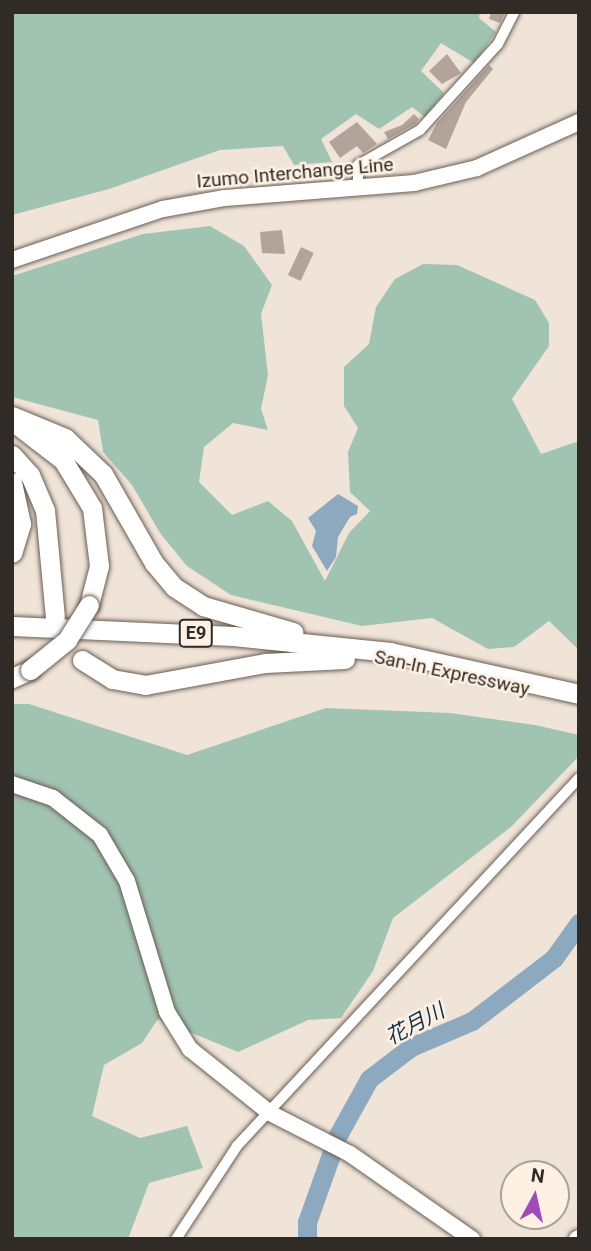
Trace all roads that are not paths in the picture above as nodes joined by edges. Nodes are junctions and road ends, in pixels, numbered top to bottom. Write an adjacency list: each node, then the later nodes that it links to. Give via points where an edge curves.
1 (513, 12): 3 (street, via 498,44 420,130 358,165)
2 (579, 122): 3 (street, Izumo Interchange Line, via 477,168 415,183)
3 (358, 188): 4 (street, Izumo Interchange Line, via 225,198 163,208)
4 (12, 260)
5 (12, 416): 12 (highway, via 42,425 82,452 122,501 154,563 174,587 203,606)
6 (12, 422): 14 (highway, bridge, via 63,460 92,508 99,566 89,605 67,640)
7 (12, 455): 10 (highway, via 30,475 45,510)
8 (12, 482): 9 (highway, via 21,524)
9 (12, 553)
10 (61, 622): 11 (highway, San-In Expressway / E9); 12 (highway, San-In Expressway / E9)
11 (12, 626)
12 (389, 655): 13 (highway, via 292,659 145,685 112,679); 15 (highway, San-In Expressway / E9)
13 (82, 660)
14 (21, 674)
15 (566, 693): 16 (highway, San-In Expressway / E9)
16 (579, 701)
17 (579, 778): 19 (street)
18 (12, 784): 19 (street, via 53,799 100,835 127,881 177,1033 205,1062)
19 (270, 1112): 20 (street, via 237,1146); 21 (street, via 349,1154)
20 (176, 1239)
21 (472, 1239)

